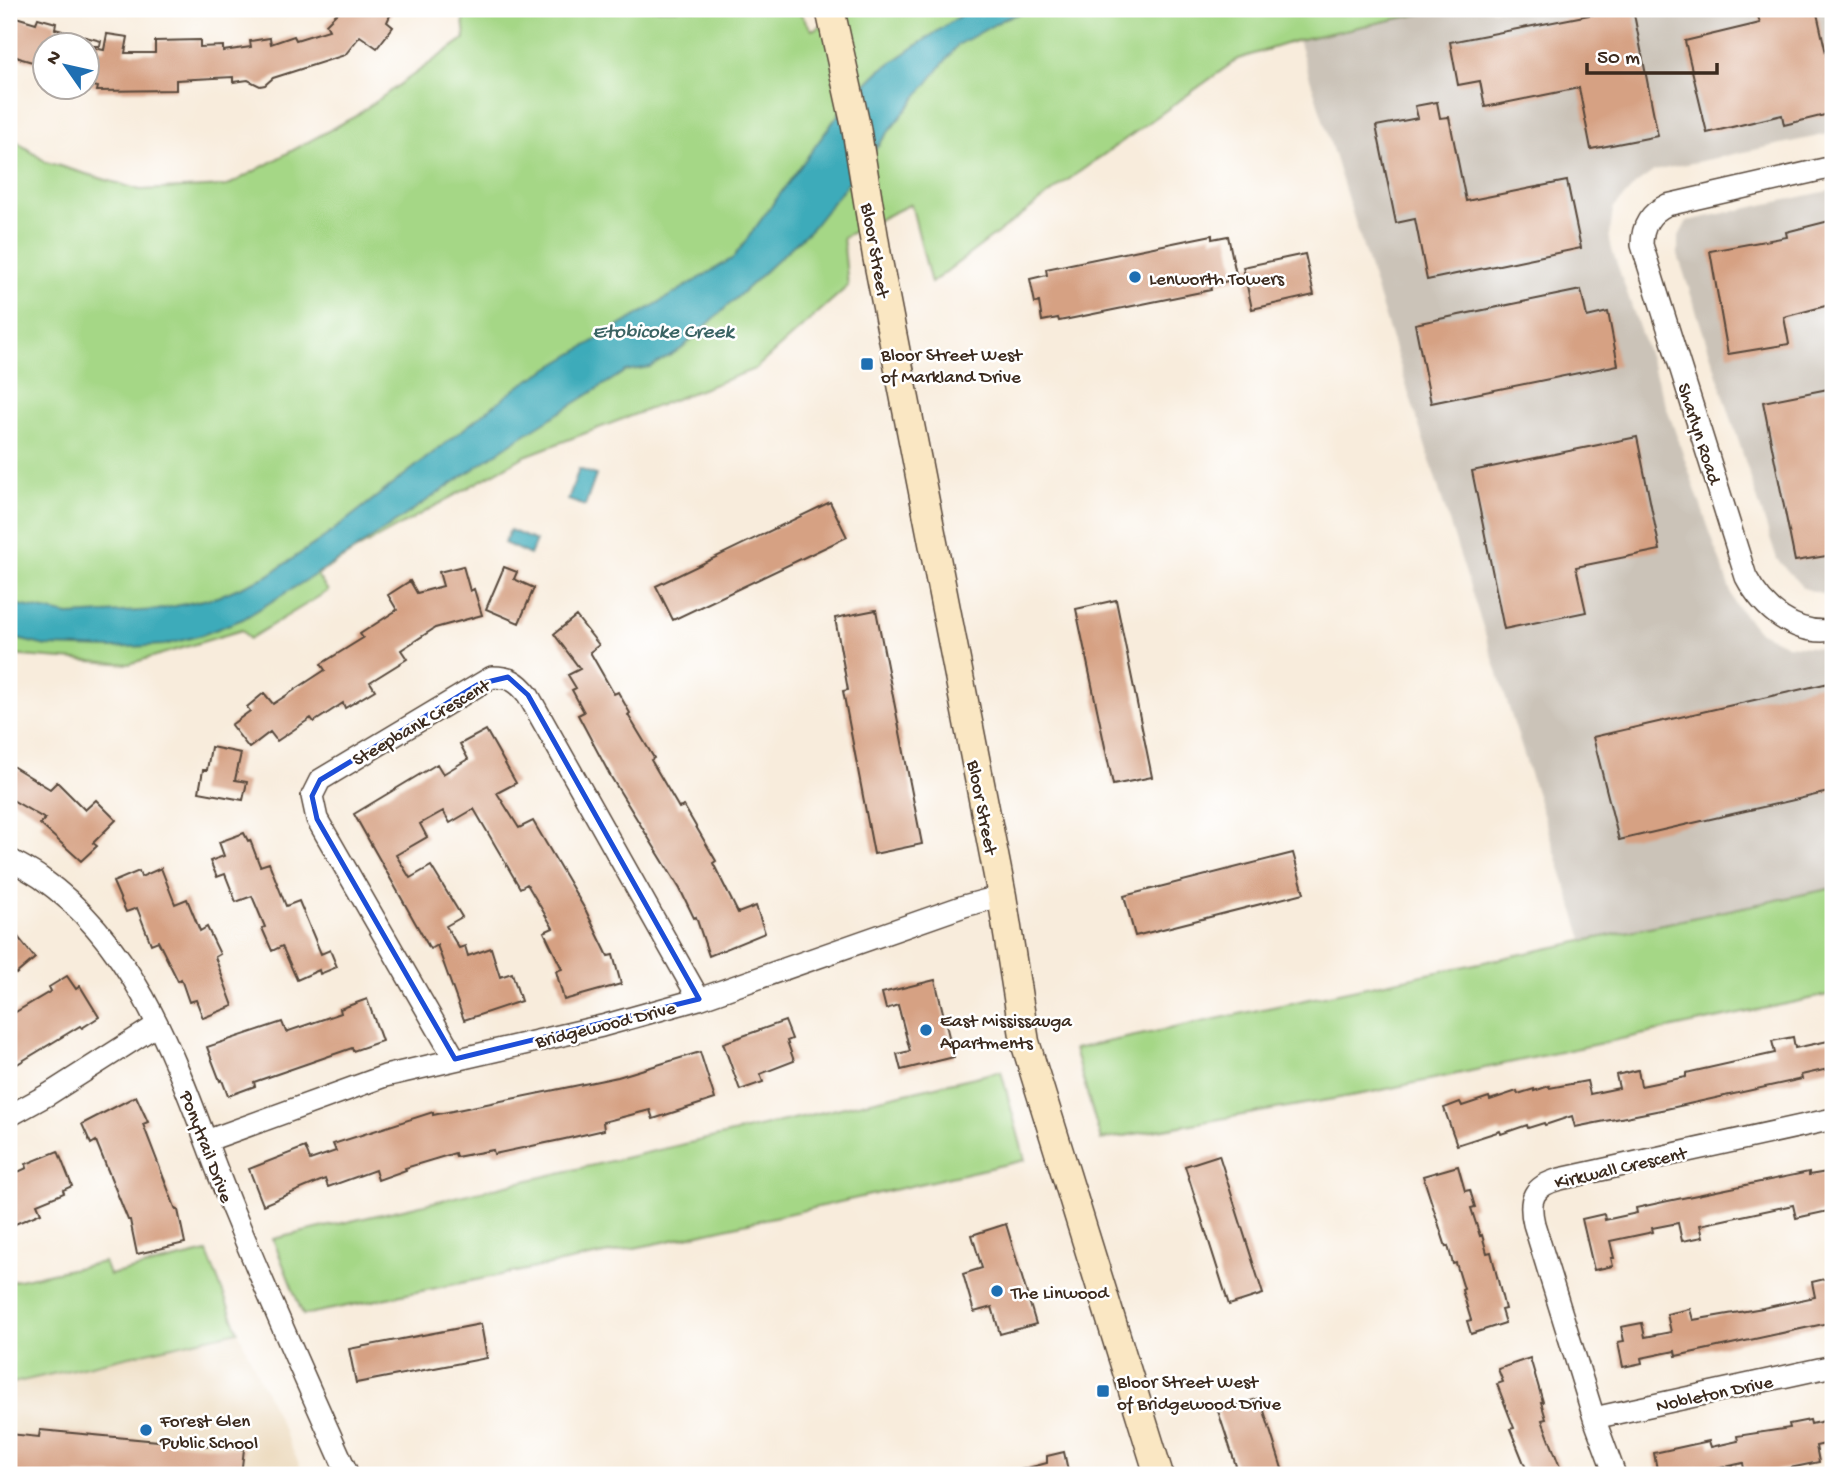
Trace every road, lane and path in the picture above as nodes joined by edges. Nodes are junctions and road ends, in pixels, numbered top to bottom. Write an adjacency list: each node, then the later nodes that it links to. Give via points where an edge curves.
1 (830, 9): 5 (main road, Bloor Street)
2 (1833, 167): 3 (street, Sharlyn Road, via 1660,208 1643,231 1642,245 1746,577 1778,616 1805,628)
3 (1831, 631)
4 (9, 859): 7 (street, Ponytrail Drive, via 41,878 104,938 142,992)
5 (1002, 896): 6 (street, Bridgewood Drive); 15 (main road, Bloor Street, via 1025,1042)
6 (699, 999): 8 (street, Bridgewood Drive); 8 (street, Steepbank Crescent, via 528,695 508,677 492,677 320,780 312,796 317,818)
7 (157, 1025): 9 (street); 11 (street, Ponytrail Drive)
8 (455, 1059): 11 (street, Bridgewood Drive, via 385,1076)
9 (9, 1116)
10 (1833, 1119): 13 (street, Kirkwall Crescent, via 1560,1179 1538,1189 1532,1199 1532,1216)
11 (206, 1141): 14 (street, Ponytrail Drive)
12 (1833, 1366): 13 (street, Nobleton Drive)
13 (1594, 1418): 16 (street, Kirkwall Crescent)
14 (348, 1475)
15 (1159, 1475)
16 (1615, 1475)

